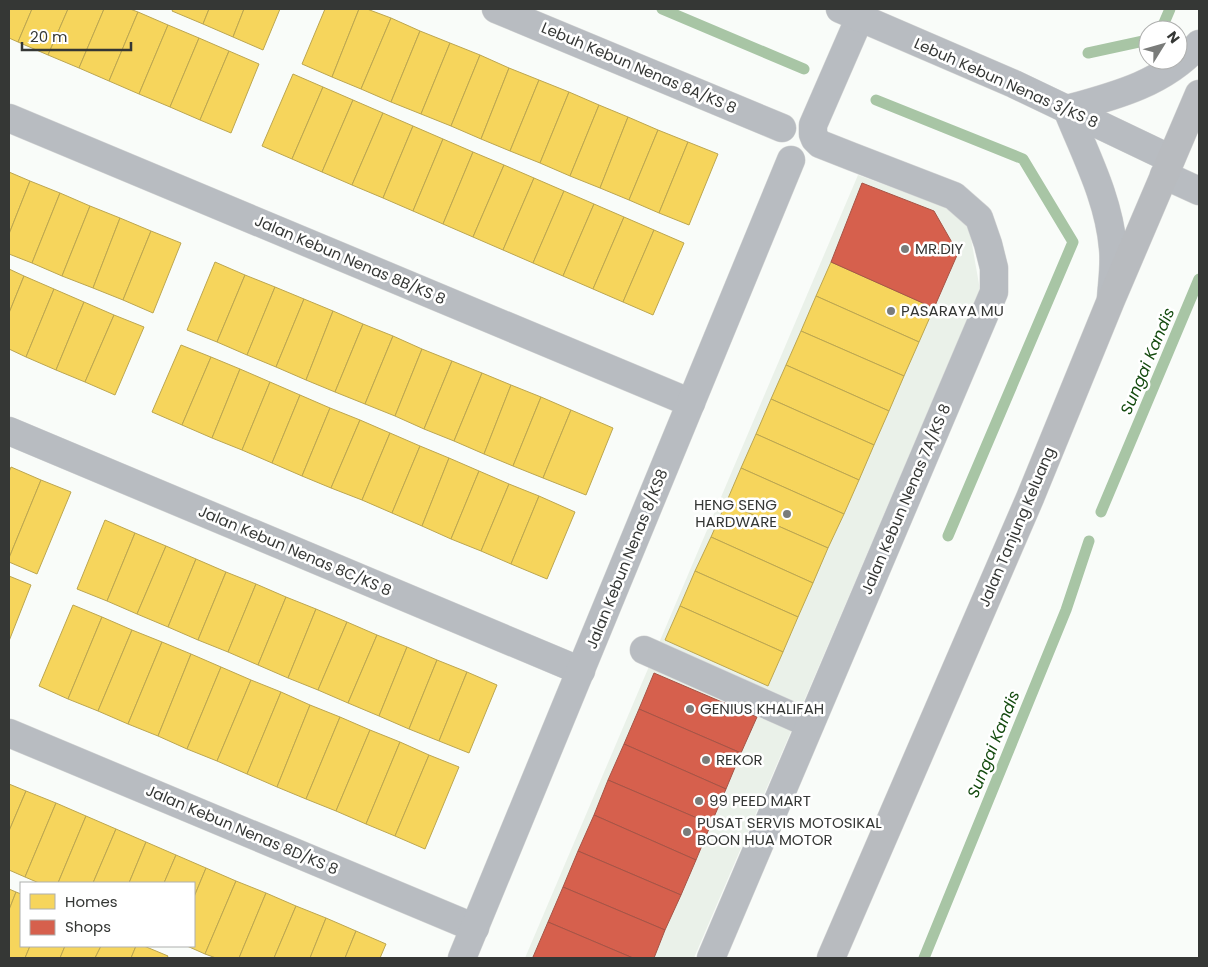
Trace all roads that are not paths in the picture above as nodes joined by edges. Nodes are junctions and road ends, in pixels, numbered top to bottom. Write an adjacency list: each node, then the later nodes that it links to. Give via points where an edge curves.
1 (496, 9): 7 (street, Lebuh Kebun Nenas 8A/KS 8)
2 (850, 13): 5 (street, Lebuh Kebun Nenas 3/KS 8); 16 (street, Jalan Kebun Nenas 7A/KS 8, via 813,125 815,139 853,158 954,196 979,218 994,268 994,292)
3 (1199, 44): 5 (street, via 1189,56 1159,77)
4 (1199, 94): 9 (main road, Jalan Tanjung Keluang)
5 (1067, 110): 9 (street, Lebuh Kebun Nenas 3/KS 8); 11 (street, via 1099,188 1109,223 1113,249)
6 (9, 118): 12 (street, Jalan Kebun Nenas 8B/KS 8)
7 (782, 128)
8 (791, 160): 12 (street, Jalan Kebun Nenas 8/KS8)
9 (1168, 167): 10 (street, Lebuh Kebun Nenas 3/KS 8); 11 (main road, Jalan Tanjung Keluang)
10 (1199, 191)
11 (1111, 300): 21 (main road, Jalan Tanjung Keluang, via 1030,498)
12 (691, 403): 15 (street, Jalan Kebun Nenas 8/KS8)
13 (9, 431): 15 (street, Jalan Kebun Nenas 8C/KS 8)
14 (644, 650): 16 (street)
15 (581, 671): 18 (street, Jalan Kebun Nenas 8/KS8)
16 (810, 724): 20 (street, Jalan Kebun Nenas 7A/KS 8)
17 (9, 733): 18 (street, Jalan Kebun Nenas 8D/KS 8)
18 (475, 928): 19 (street, Jalan Kebun Nenas 8/KS8)
19 (462, 958)
20 (711, 958)
21 (832, 958)

